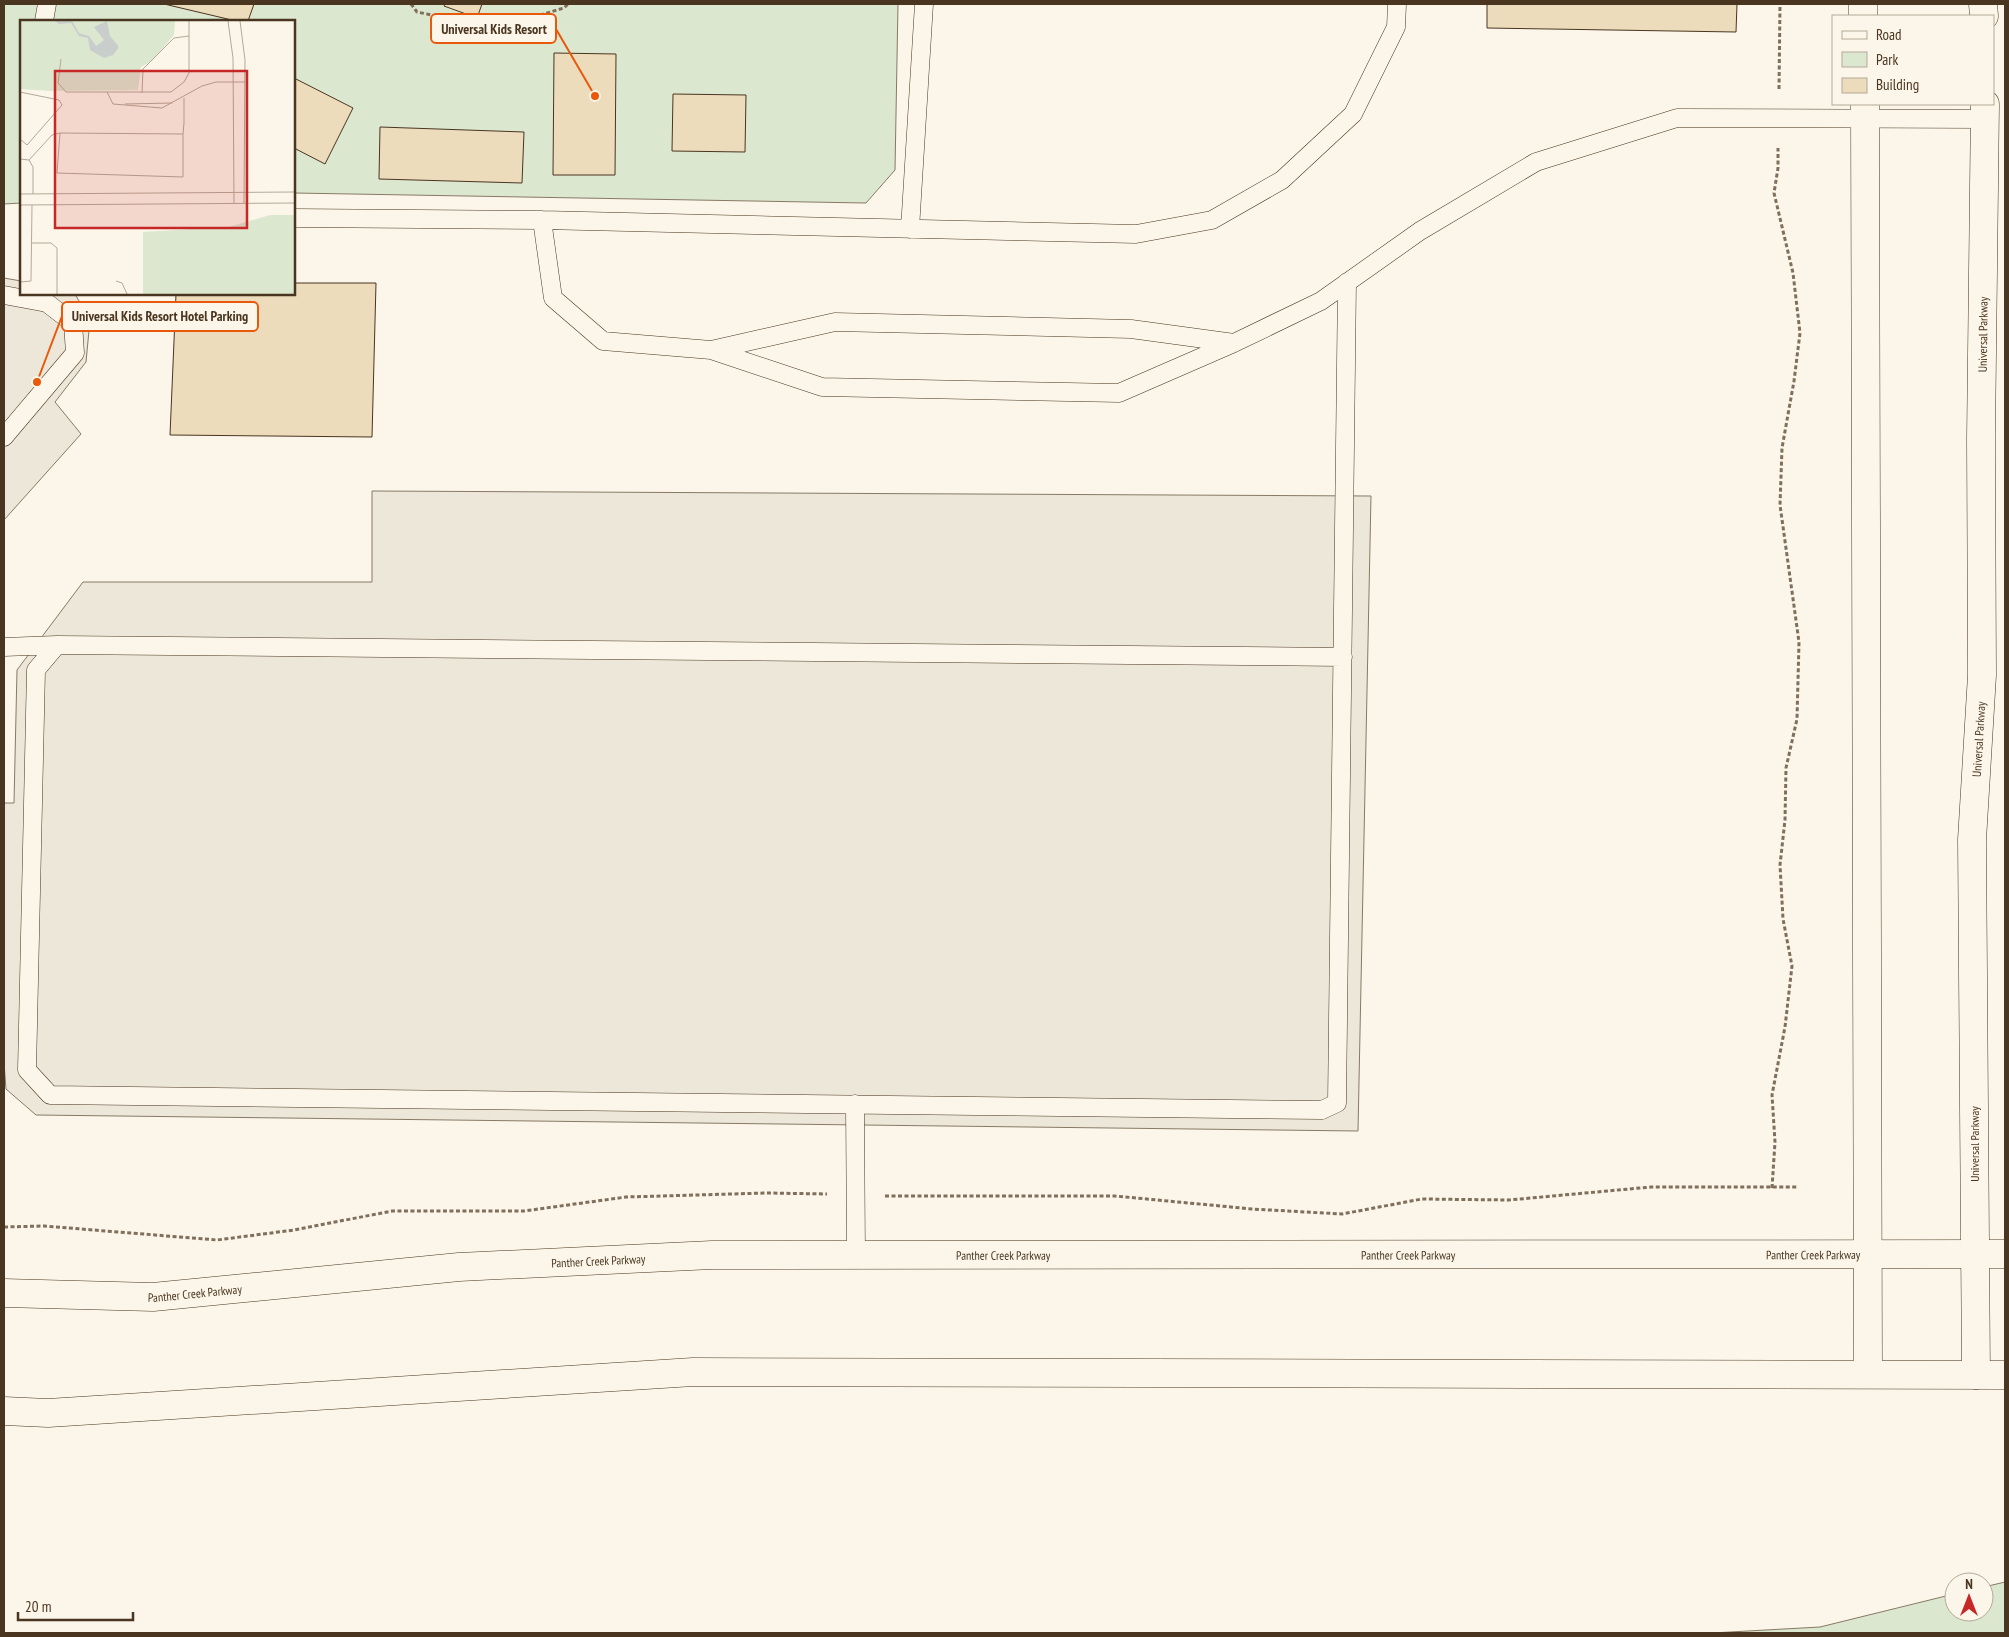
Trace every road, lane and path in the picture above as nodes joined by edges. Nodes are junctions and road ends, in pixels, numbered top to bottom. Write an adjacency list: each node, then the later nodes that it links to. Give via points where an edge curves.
1 (47, 4): 7 (lane)
2 (411, 4): 3 (path, via 417,12 496,28 564,8)
3 (568, 4)
4 (924, 4): 13 (lane)
5 (1397, 4): 13 (lane, via 1396,27 1353,114 1282,180 1212,220 1136,234)
6 (1780, 4): 10 (path)
7 (44, 20)
8 (1865, 112): 9 (lane); 10 (lane); 28 (main road)
9 (1985, 112): 30 (main road, Universal Parkway, via 1982,675 1972,840)
10 (1778, 119): 14 (lane, via 1677,118 1536,162 1420,231); 24 (path, via 1778,168 1774,193 1793,273 1800,333 1782,448 1780,505 1799,642 1796,719 1786,768 1780,865 1783,919 1792,966 1772,1095 1775,1142)
11 (295, 218): 12 (lane)
12 (542, 220): 13 (lane); 17 (lane, via 553,298 603,341)
13 (910, 229)
14 (1347, 282): 16 (lane, via 1321,301); 21 (lane)
15 (4, 295): 18 (lane, via 46,303 73,323 75,354)
16 (1234, 343): 17 (lane, via 1131,329 835,322); 17 (lane, via 1119,393 822,387)
17 (711, 350)
18 (4, 437)
19 (57, 645): 20 (lane); 21 (lane); 22 (lane, via 36,670 27,1070 50,1095)
20 (4, 647)
21 (1343, 657): 22 (lane, via 1337,1102 1322,1110)
22 (855, 1104): 29 (lane)
23 (1796, 1187): 24 (path)
24 (1772, 1188): 26 (path, via 1651,1187 1509,1200 1422,1198 1342,1214 1115,1196)
25 (803, 1194): 27 (path, via 626,1197 524,1211 392,1211 294,1230 217,1240 44,1226)
26 (889, 1196)
27 (4, 1227)
28 (1868, 1253): 29 (main road, Panther Creek Parkway); 30 (main road, Panther Creek Parkway); 33 (main road)
29 (856, 1254): 32 (main road, Panther Creek Parkway, via 712,1254 459,1267 153,1297)
30 (1975, 1254): 31 (main road, Panther Creek Parkway); 34 (main road, Universal Parkway)
31 (2005, 1254)
32 (4, 1293)
33 (1868, 1374): 34 (main road); 36 (main road, via 694,1372 48,1413)
34 (1976, 1375): 35 (main road)
35 (2005, 1375)
36 (4, 1412)

